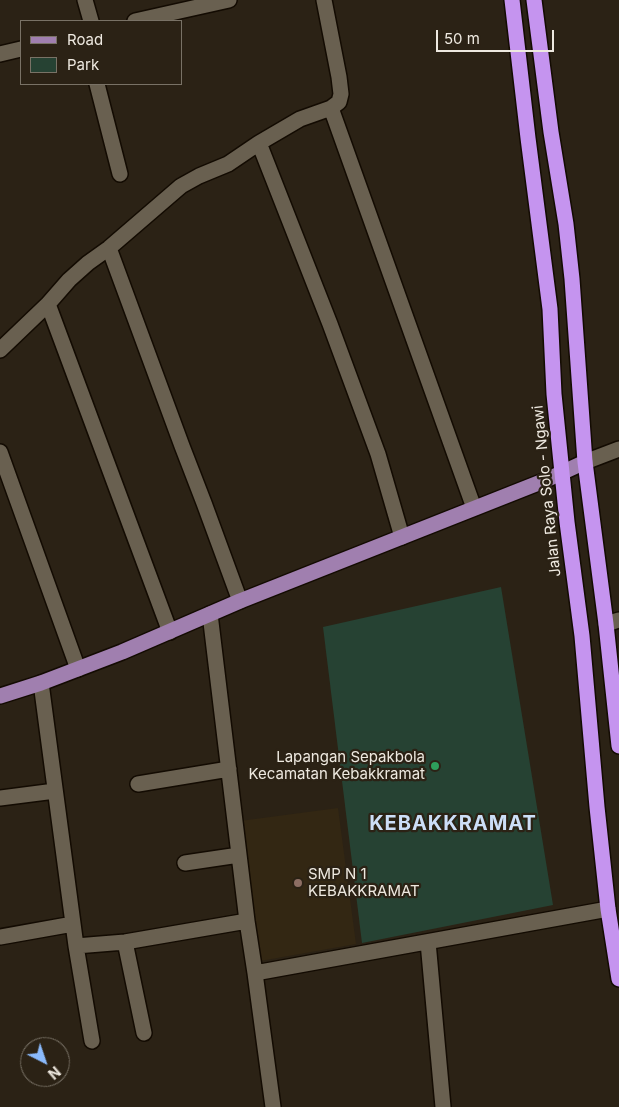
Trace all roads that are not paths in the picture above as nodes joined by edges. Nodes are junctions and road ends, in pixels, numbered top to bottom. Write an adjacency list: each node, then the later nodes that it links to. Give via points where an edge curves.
1 (85, 0): 6 (street)
2 (229, 0): 7 (street)
3 (324, 0): 11 (street, via 341,94 339,102)
4 (512, 0): 20 (highway, Jalan Raya Solo - Ngawi, via 550,308)
5 (534, 0): 19 (highway, via 570,260)
6 (91, 20)
7 (139, 20)
8 (20, 49): 9 (street)
9 (0, 54)
10 (97, 85): 13 (street)
11 (331, 108): 12 (street, via 300,119); 21 (street)
12 (259, 143): 14 (street, via 228,164 181,186); 22 (street, via 378,454)
13 (120, 174)
14 (109, 248): 15 (street, via 88,263); 23 (street)
15 (48, 304): 16 (street); 26 (street)
16 (0, 350)
17 (619, 448): 19 (street)
18 (0, 452): 27 (street)
19 (585, 462): 20 (main road); 25 (highway)
20 (562, 473): 21 (main road); 37 (highway, Jalan Raya Solo - Ngawi, via 582,636)
21 (474, 508): 22 (main road)
22 (402, 537): 23 (main road)
23 (240, 601): 24 (main road)
24 (210, 614): 26 (main road); 31 (street)
25 (613, 622): 30 (highway)
26 (170, 632): 27 (main road)
27 (78, 670): 28 (main road)
28 (41, 683): 29 (main road); 33 (street)
29 (0, 696)
30 (619, 746)
31 (229, 769): 32 (street); 35 (street)
32 (138, 784)
33 (55, 791): 34 (street); 39 (street)
34 (0, 798)
35 (239, 855): 36 (street); 38 (street)
36 (185, 862)
37 (608, 909): 42 (street); 45 (highway, Jalan Raya Solo - Ngawi)
38 (247, 921): 41 (street); 44 (street)
39 (73, 924): 40 (street); 43 (street)
40 (0, 938)
41 (125, 942): 43 (street); 46 (street)
42 (428, 942): 44 (street); 49 (street)
43 (76, 946): 47 (street)
44 (256, 973): 48 (street)
45 (619, 979)
46 (144, 1033)
47 (92, 1042)
48 (273, 1107)
49 (443, 1107)

